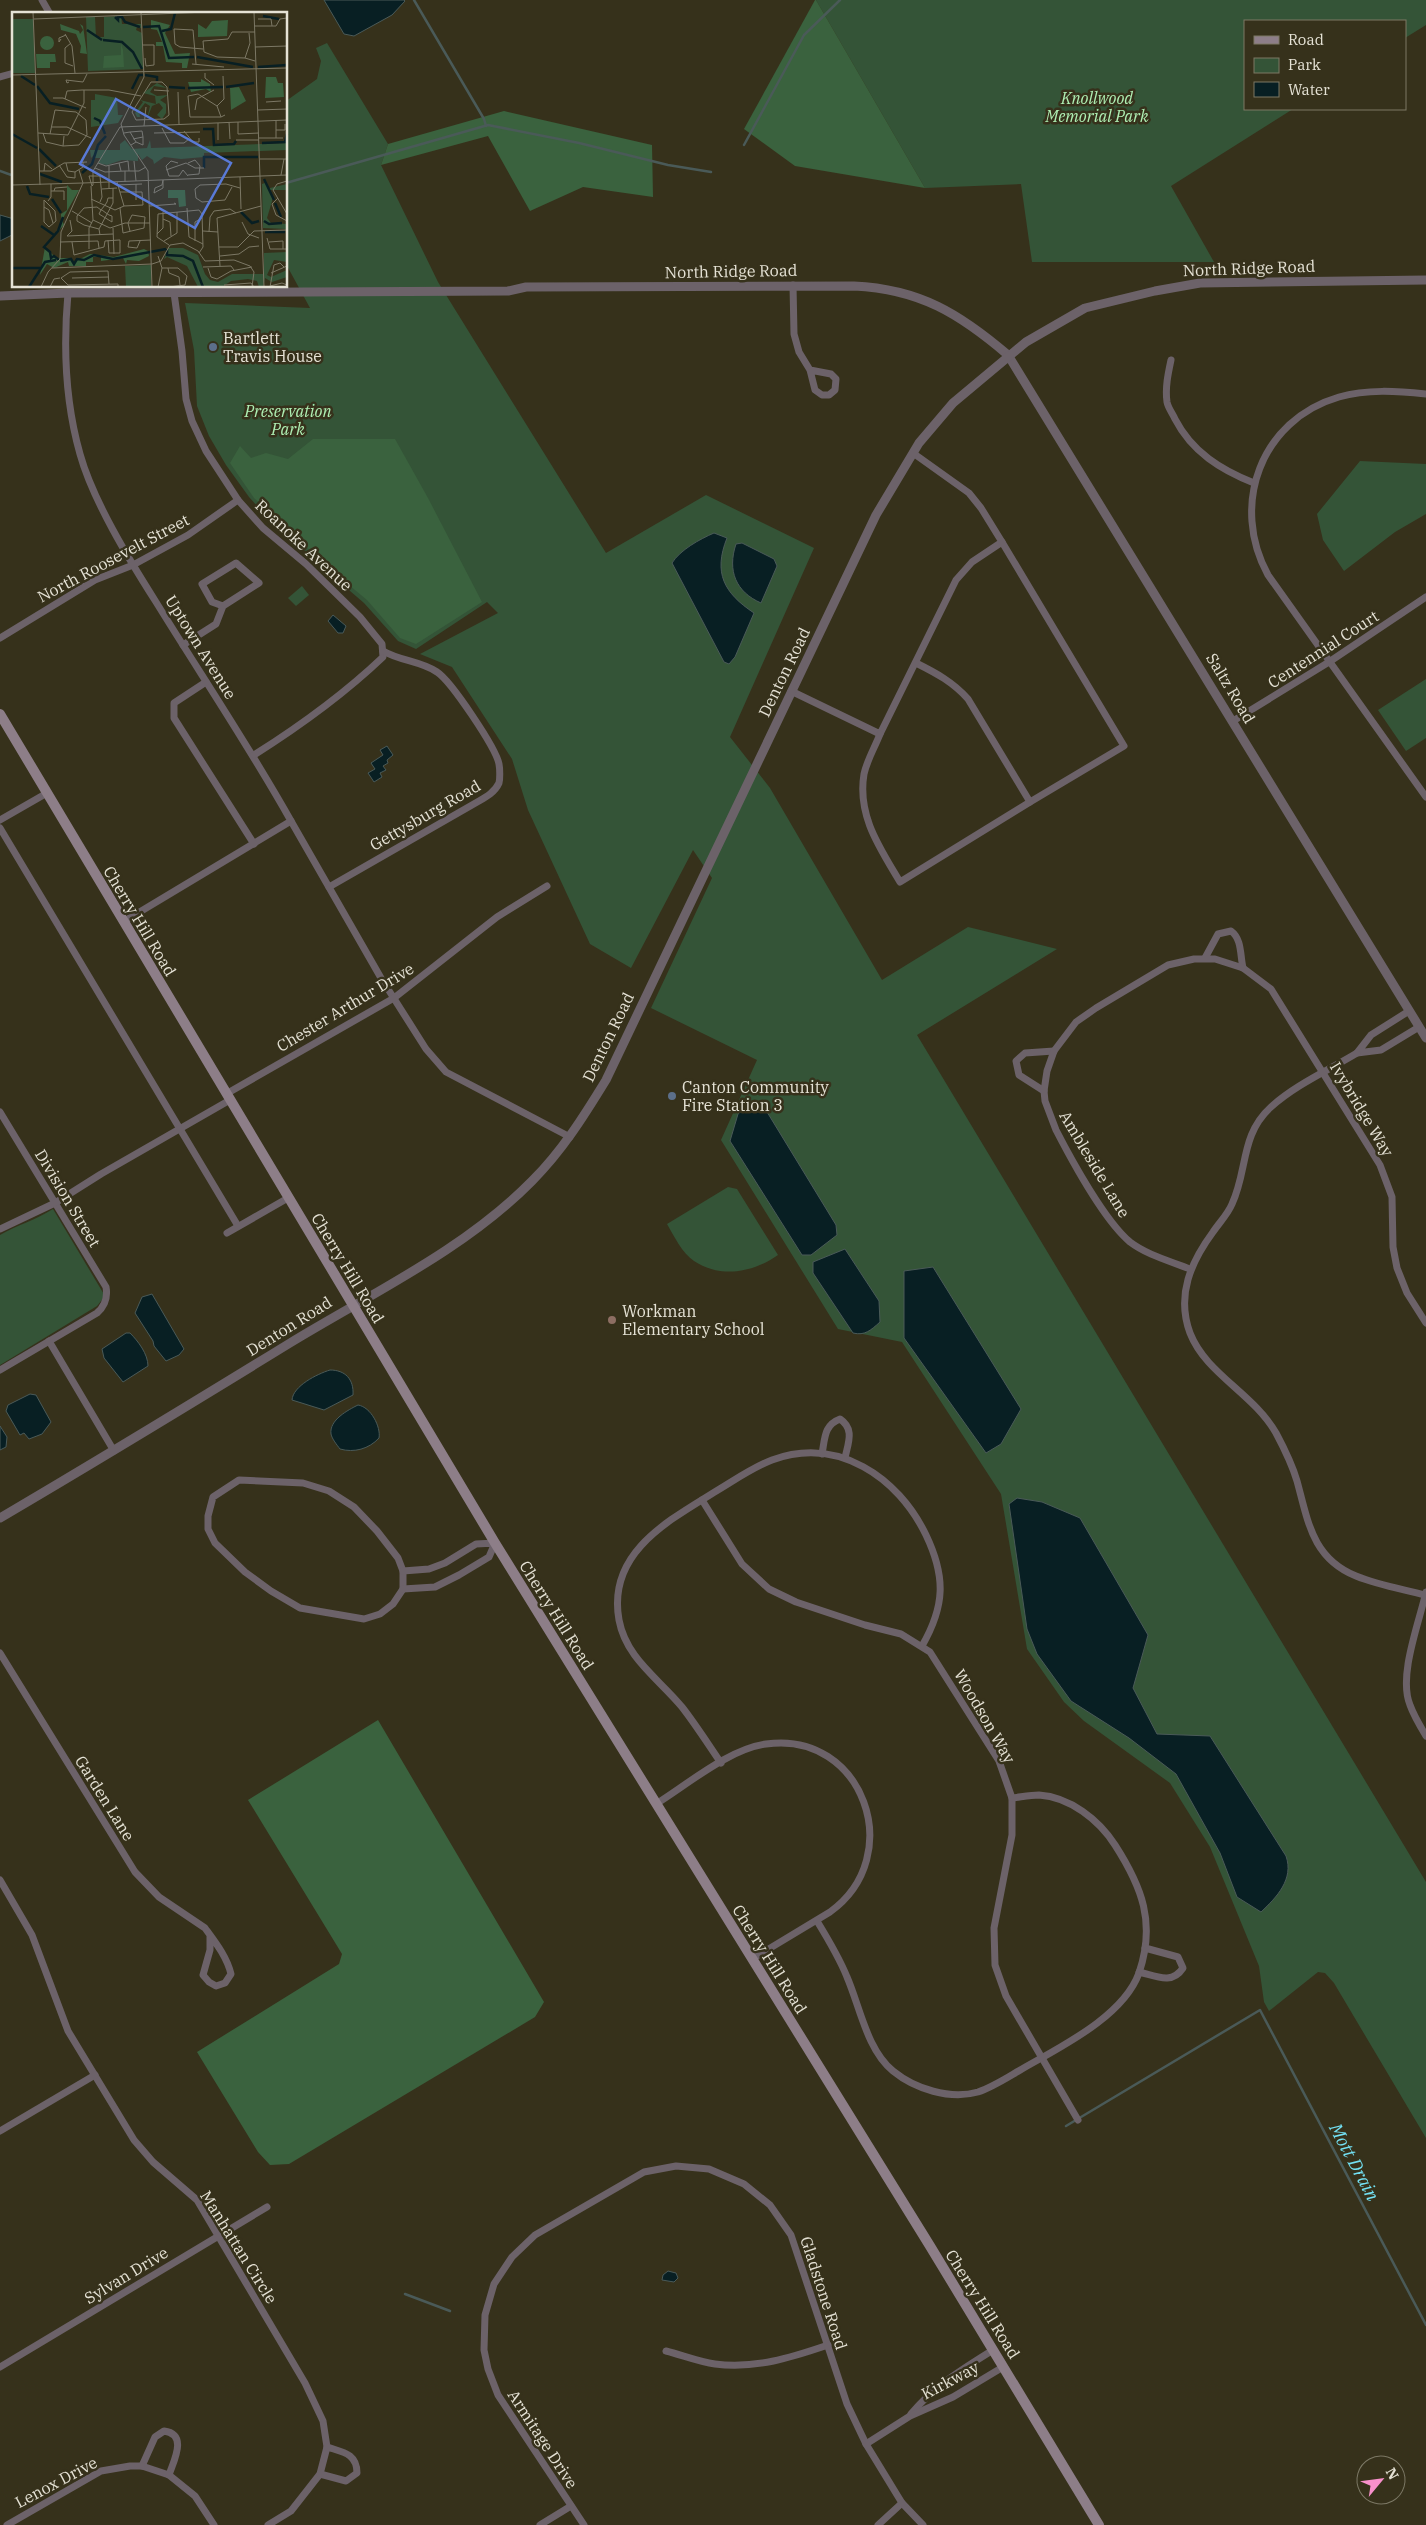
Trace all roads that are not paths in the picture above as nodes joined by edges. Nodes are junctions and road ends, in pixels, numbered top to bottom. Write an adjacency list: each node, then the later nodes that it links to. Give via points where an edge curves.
1 (42, 0): 2 (street)
2 (49, 12)
3 (1426, 280): 8 (street, North Ridge Road, via 1254,280 1177,286 1085,308)
4 (793, 285): 6 (street, North Ridge Road); 8 (street, North Ridge Road, via 873,287 919,297 962,319); 10 (street, via 794,334 799,352)
5 (68, 293): 6 (street, North Ridge Road); 7 (street, North Ridge Road); 16 (street, Uptown Avenue, via 66,380 74,432 94,490)
6 (174, 293): 14 (street, Roanoke Avenue, via 186,399 192,421 206,451)
7 (0, 296)
8 (1008, 355): 12 (street, Denton Road, via 953,403); 27 (street, Saltz Road)
9 (1172, 360): 13 (street, via 1167,380 1167,403 1178,424 1195,448 1210,460)
10 (810, 370)
11 (1426, 394): 13 (street, via 1354,394 1316,406 1277,438)
12 (913, 453): 15 (street, via 977,501); 25 (street, Denton Road, via 869,529)
13 (1254, 483): 22 (street, via 1251,508 1258,554 1268,575)
14 (238, 500): 16 (street, North Roosevelt Street, via 188,535); 21 (street, Roanoke Avenue, via 263,528 360,616 382,644)
15 (1002, 542): 23 (street, via 972,562 956,580); 32 (street, via 1124,746)
16 (133, 565): 19 (street, North Roosevelt Street, via 96,580); 20 (street, Uptown Avenue)
17 (1426, 597): 22 (street, Centennial Court)
18 (223, 606): 18 (street, via 259,583 236,563 202,584 212,602); 20 (street, via 216,624)
19 (0, 638)
20 (183, 645): 24 (street, Uptown Avenue)
21 (383, 651): 29 (street, via 383,657 327,706); 38 (street, Gettysburg Road, via 424,665 445,678 499,764 499,783 492,793 479,801)
22 (1329, 662): 27 (street, Centennial Court); 31 (street)
23 (916, 663): 28 (street); 32 (street, via 944,678 963,694)
24 (206, 682): 29 (street, Uptown Avenue); 36 (street, via 174,703 174,718)
25 (791, 691): 28 (street); 53 (street, Denton Road, via 606,1080)
26 (0, 714): 30 (main road, Cherry Hill Road)
27 (1233, 721): 43 (street, Saltz Road)
28 (880, 734): 32 (street, via 864,773 864,810 870,830 900,882)
29 (254, 755): 34 (street, Uptown Avenue)
30 (47, 793): 33 (street); 39 (main road, Cherry Hill Road)
31 (1426, 797)
32 (1030, 802)
33 (0, 820)
34 (291, 821): 36 (street); 38 (street, Uptown Avenue)
35 (0, 828): 52 (street)
36 (254, 844): 39 (street)
37 (547, 886): 42 (street, Chester Arthur Drive, via 497,917)
38 (329, 887): 42 (street, Uptown Avenue)
39 (123, 922): 50 (main road, Cherry Hill Road)
40 (1205, 958): 41 (street, Ivybridge Way); 41 (street, via 1218,934 1231,931 1240,943); 46 (street, Ivybridge Way, via 1178,962 1151,974 1079,1019)
41 (1243, 968): 48 (street, Ivybridge Way, via 1265,983 1276,996)
42 (394, 998): 50 (street, Chester Arthur Drive); 53 (street, Uptown Avenue, via 426,1049 446,1072)
43 (1409, 1011): 44 (street, Saltz Road); 47 (street, via 1371,1035)
44 (1419, 1027): 45 (street, Saltz Road); 47 (street, via 1381,1050)
45 (1426, 1038)
46 (1054, 1051): 49 (street); 49 (street, via 1025,1054 1016,1061 1019,1074)
47 (1357, 1054): 48 (street)
48 (1323, 1073): 59 (street, via 1270,1108 1253,1130 1232,1206); 61 (street, Ivybridge Way, via 1385,1176 1394,1211 1393,1247 1397,1268 1407,1293)
49 (1044, 1091): 59 (street, Ambleside Lane, via 1049,1116 1056,1130 1116,1228 1149,1253)
50 (228, 1097): 52 (street, Chester Arthur Drive); 54 (main road, Cherry Hill Road)
51 (0, 1112): 55 (street, Division Street)
52 (179, 1128): 55 (street, Chester Arthur Drive); 56 (street)
53 (570, 1137): 60 (street, Denton Road, via 533,1180 487,1220 435,1257)
54 (288, 1198): 56 (street); 60 (main road, Cherry Hill Road)
55 (55, 1203): 57 (street, Chester Arthur Drive); 62 (street, Division Street, via 106,1287 106,1301 98,1313)
56 (238, 1226): 58 (street)
57 (0, 1228)
58 (227, 1233)
59 (1190, 1269): 72 (street, via 1184,1304 1193,1339 1207,1361 1254,1404 1275,1431 1293,1470 1307,1526 1317,1543 1339,1566 1354,1576)
60 (352, 1305): 64 (street, Denton Road); 69 (main road, Cherry Hill Road)
61 (1426, 1323)
62 (49, 1341): 63 (street); 64 (street)
63 (0, 1370)
64 (114, 1451): 68 (street, Denton Road)
65 (822, 1454): 66 (street); 66 (street, via 826,1429 831,1422 840,1419 850,1430); 67 (street, via 774,1459)
66 (845, 1458): 73 (street, via 877,1475 900,1494 931,1546 941,1595 935,1622)
67 (702, 1500): 73 (street, Woodson Way, via 742,1564 769,1589 796,1602 901,1634); 76 (street, via 638,1546 624,1571 618,1607 621,1628 631,1652 681,1706)
68 (0, 1518)
69 (495, 1543): 70 (street, via 476,1544 445,1563); 71 (street, via 489,1557 435,1587); 78 (main road, Cherry Hill Road)
70 (404, 1572): 71 (street); 71 (street, via 398,1558 377,1531 354,1507 329,1492 303,1483 239,1480 213,1497 208,1529 215,1543 245,1572 300,1608 364,1619 380,1614 393,1604)
71 (403, 1589)
72 (1426, 1594): 75 (street, via 1406,1687 1409,1704)
73 (922, 1646): 77 (street, Woodson Way, via 945,1674 999,1761)
74 (0, 1653): 81 (street, Garden Lane, via 135,1872 159,1897 205,1928)
75 (1426, 1736)
76 (721, 1763): 78 (street); 80 (street, via 757,1746 796,1745 832,1760 859,1789 870,1826 867,1864 853,1891)
77 (1012, 1798): 82 (street, via 1039,1795 1062,1801 1085,1812 1107,1833 1140,1889 1145,1908); 85 (street, Woodson Way, via 1012,1835 994,1928 994,1957 1006,1996)
78 (656, 1804): 83 (main road, Cherry Hill Road)
79 (0, 1880): 86 (street, Manhattan Circle, via 32,1935 68,2032)
80 (817, 1921): 83 (street); 85 (street, via 844,1970 875,2048 891,2070 908,2082 929,2090 956,2094 977,2092)
81 (210, 1935): 81 (street, Garden Lane, via 229,1963 232,1974 225,1983 216,1986 203,1975 210,1950)
82 (1145, 1948): 84 (street); 84 (street, via 1178,1957 1183,1968 1177,1977 1168,1980)
83 (752, 1959): 93 (main road, Cherry Hill Road)
84 (1139, 1972): 85 (street, via 1109,2014)
85 (1042, 2057): 87 (street, Woodson Way)
86 (95, 2075): 88 (street); 90 (street, Manhattan Circle, via 134,2140 153,2162 197,2200)
87 (1078, 2120)
88 (0, 2132)
89 (267, 2207): 90 (street, Sylvan Drive)
90 (218, 2237): 95 (street, Sylvan Drive); 99 (street, Manhattan Circle, via 305,2383 323,2421)
91 (828, 2345): 92 (street, Gladstone Road, via 791,2234 770,2204 735,2180 708,2170 676,2166 644,2172 535,2235 512,2258 494,2284 485,2315); 94 (street, via 780,2361 747,2365 714,2364); 98 (street, Gladstone Road, via 847,2404)
92 (484, 2350): 104 (street, Armitage Drive, via 498,2395)
93 (993, 2350): 96 (main road, Cherry Hill Road); 97 (street, Kirkway, via 947,2379 926,2396)
94 (666, 2351)
95 (0, 2367)
96 (1004, 2367): 97 (street, Kirkway, via 953,2397); 112 (main road, Cherry Hill Road)
97 (910, 2416): 98 (street, Kirkway)
98 (866, 2444): 103 (street, Gladstone Road)
99 (327, 2446): 101 (street, Manhattan Circle); 101 (street, via 352,2456 357,2472 346,2481)
100 (142, 2466): 102 (street, Lenox Drive); 102 (street, via 155,2437 168,2432 176,2436 179,2444); 105 (street, Lenox Drive, via 101,2471)
101 (320, 2474): 107 (street, Manhattan Circle, via 291,2511)
102 (169, 2475): 106 (street, Lenox Drive, via 195,2496)
103 (902, 2503): 110 (street); 111 (street, Gladstone Road)
104 (571, 2506): 108 (street, Armitage Drive); 109 (street)
105 (7, 2525)
106 (214, 2525)
107 (268, 2525)
108 (540, 2525)
109 (584, 2525)
110 (878, 2525)
111 (923, 2525)
112 (1099, 2525)

